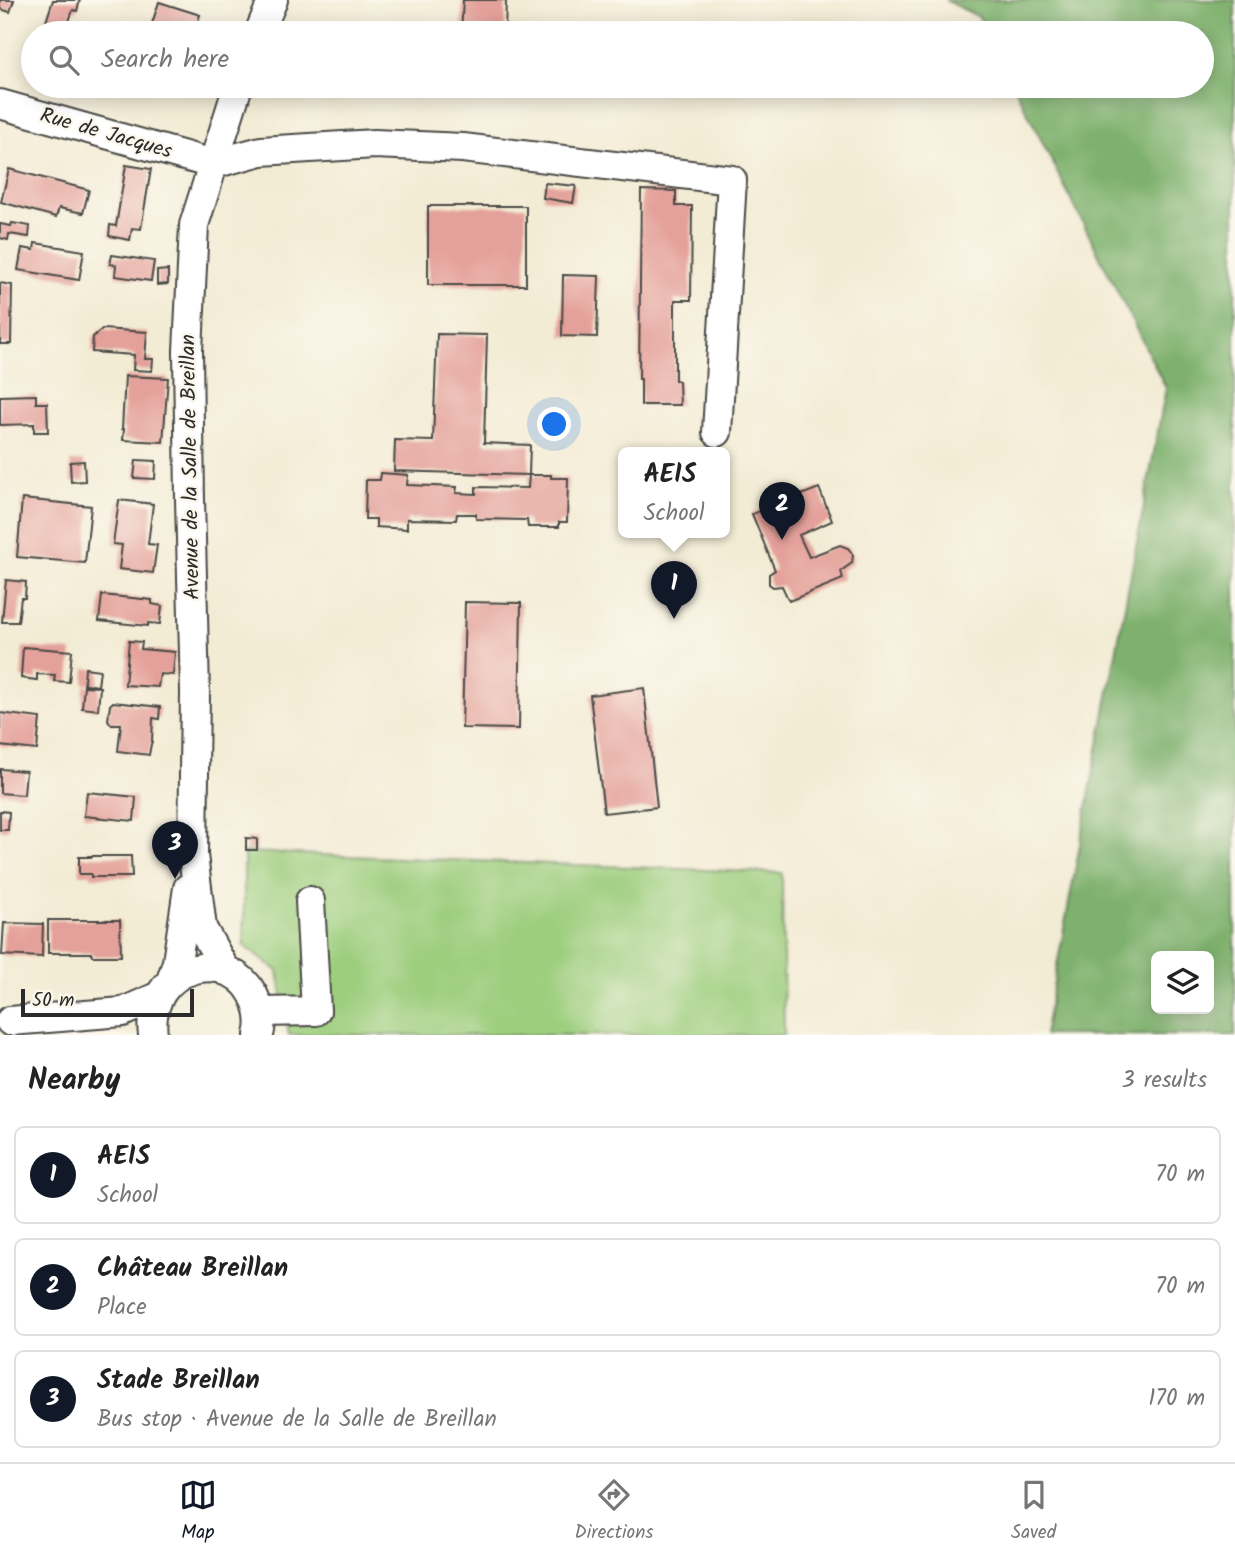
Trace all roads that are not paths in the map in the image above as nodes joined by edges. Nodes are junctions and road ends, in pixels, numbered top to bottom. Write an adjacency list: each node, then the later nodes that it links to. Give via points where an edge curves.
1 (272, 0): 2 (street)
2 (264, 21)
3 (234, 98): 5 (street, Avenue de la Salle de Breillan)
4 (0, 104): 5 (street, Rue de Jacques)
5 (213, 164): 6 (street, via 261,151 375,144 463,148 732,180); 7 (street, Avenue de la Salle de Breillan, via 194,225 188,351 195,692)
6 (717, 432)
7 (193, 855): 9 (street, Avenue de la Salle de Breillan, via 201,928); 10 (street, Avenue de la Salle de Breillan, via 177,962)
8 (310, 901): 12 (street, via 316,1011)
9 (226, 971): 10 (street, via 197,968); 12 (street, Avenue de la Salle de Breillan, via 254,995)
10 (165, 988): 11 (street, via 123,1012); 14 (street, Avenue de la Salle de Breillan, via 153,1009)
11 (5, 1021): 13 (street)
12 (260, 1024)
13 (97, 1035)
14 (153, 1035)

